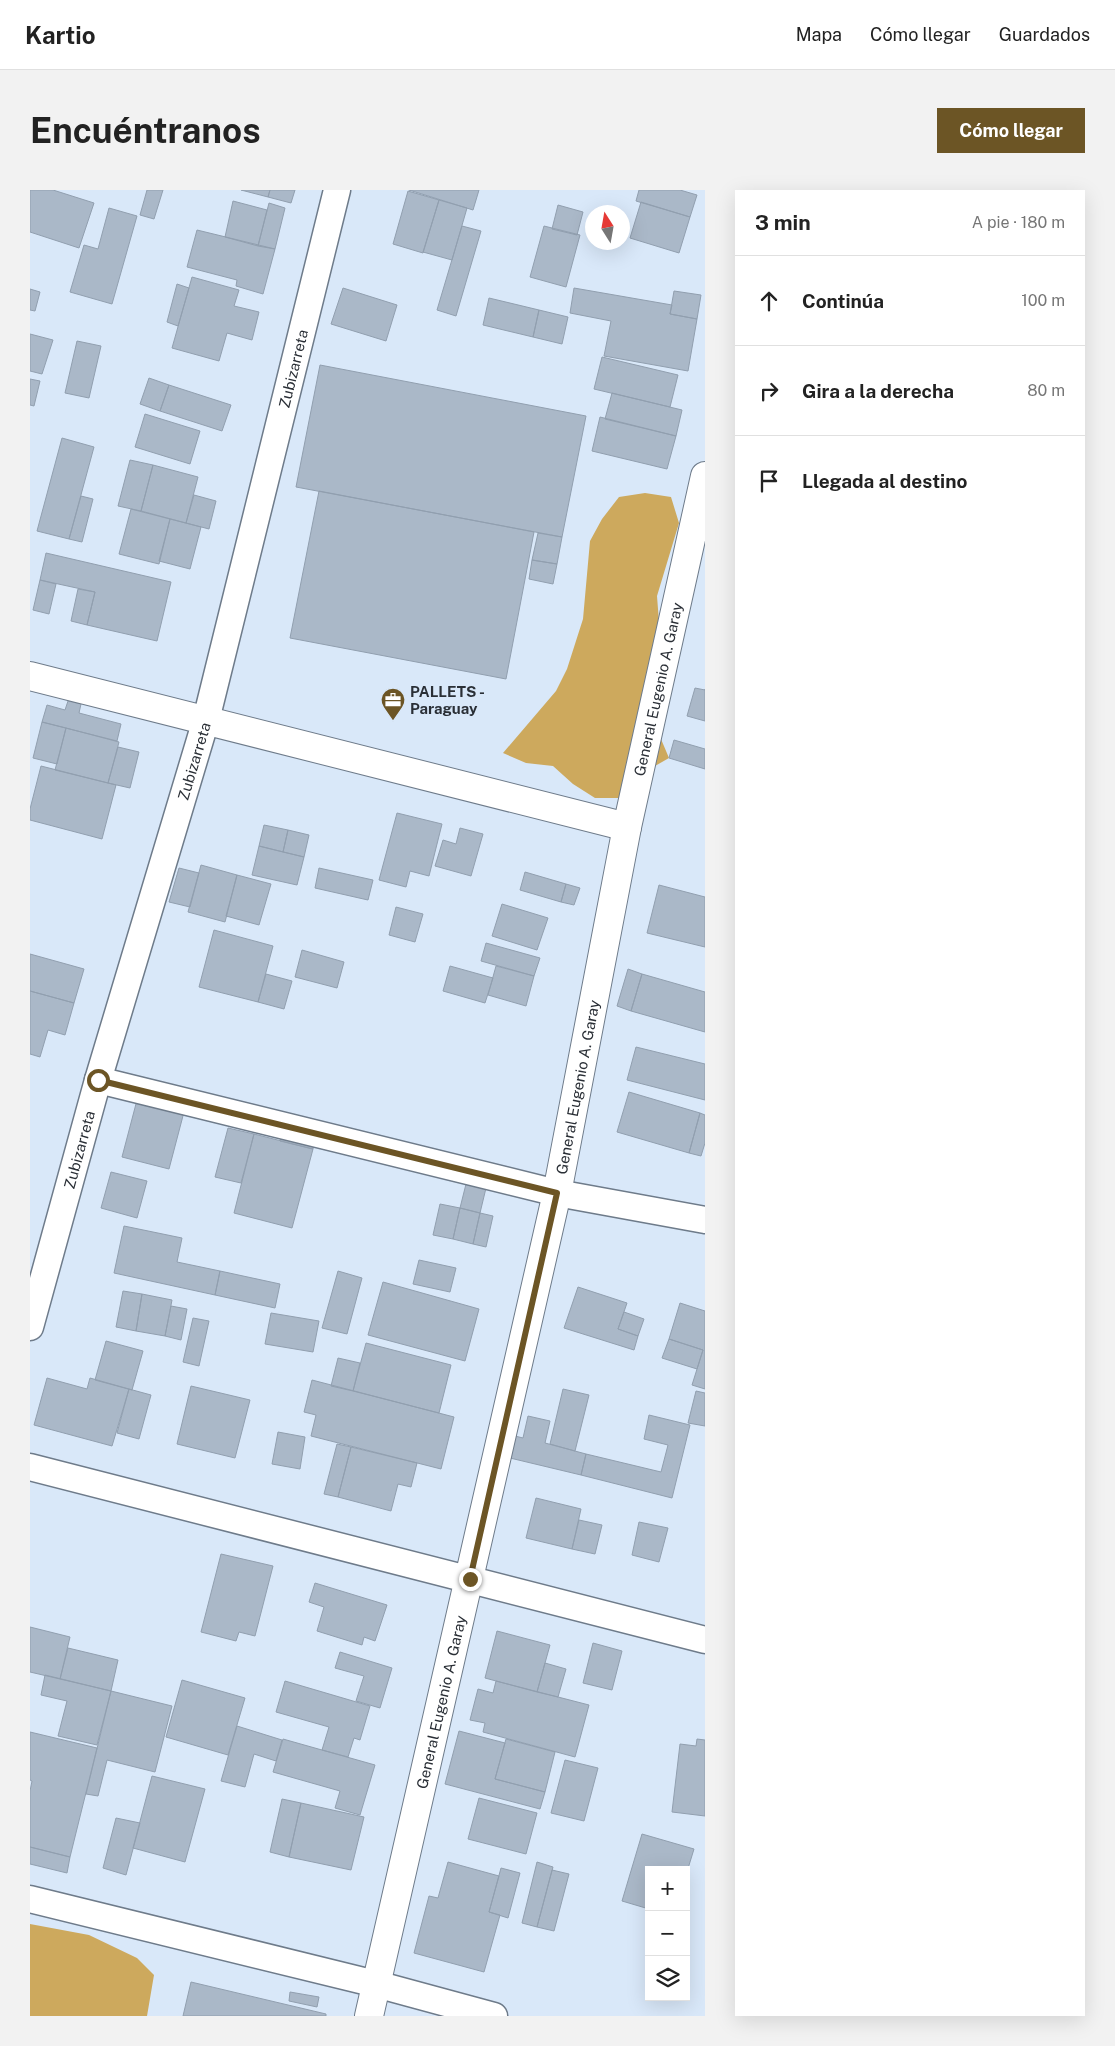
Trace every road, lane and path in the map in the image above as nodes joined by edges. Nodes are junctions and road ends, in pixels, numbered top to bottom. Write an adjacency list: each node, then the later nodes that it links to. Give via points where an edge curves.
1 (337, 190): 4 (street, Zubizarreta)
2 (705, 476): 5 (street, General Eugenio A. Garay)
3 (30, 676): 4 (street)
4 (206, 720): 5 (street); 6 (street, Zubizarreta)
5 (627, 827): 7 (street, General Eugenio A. Garay)
6 (98, 1080): 7 (street); 9 (street, Zubizarreta)
7 (557, 1193): 8 (street); 11 (street, General Eugenio A. Garay)
8 (705, 1220)
9 (30, 1327)
10 (30, 1467): 11 (street)
11 (470, 1579): 12 (street); 14 (street, General Eugenio A. Garay)
12 (705, 1640)
13 (30, 1899): 14 (street)
14 (376, 1984): 15 (street, General Eugenio A. Garay); 16 (street)
15 (369, 2016)
16 (494, 2016)

